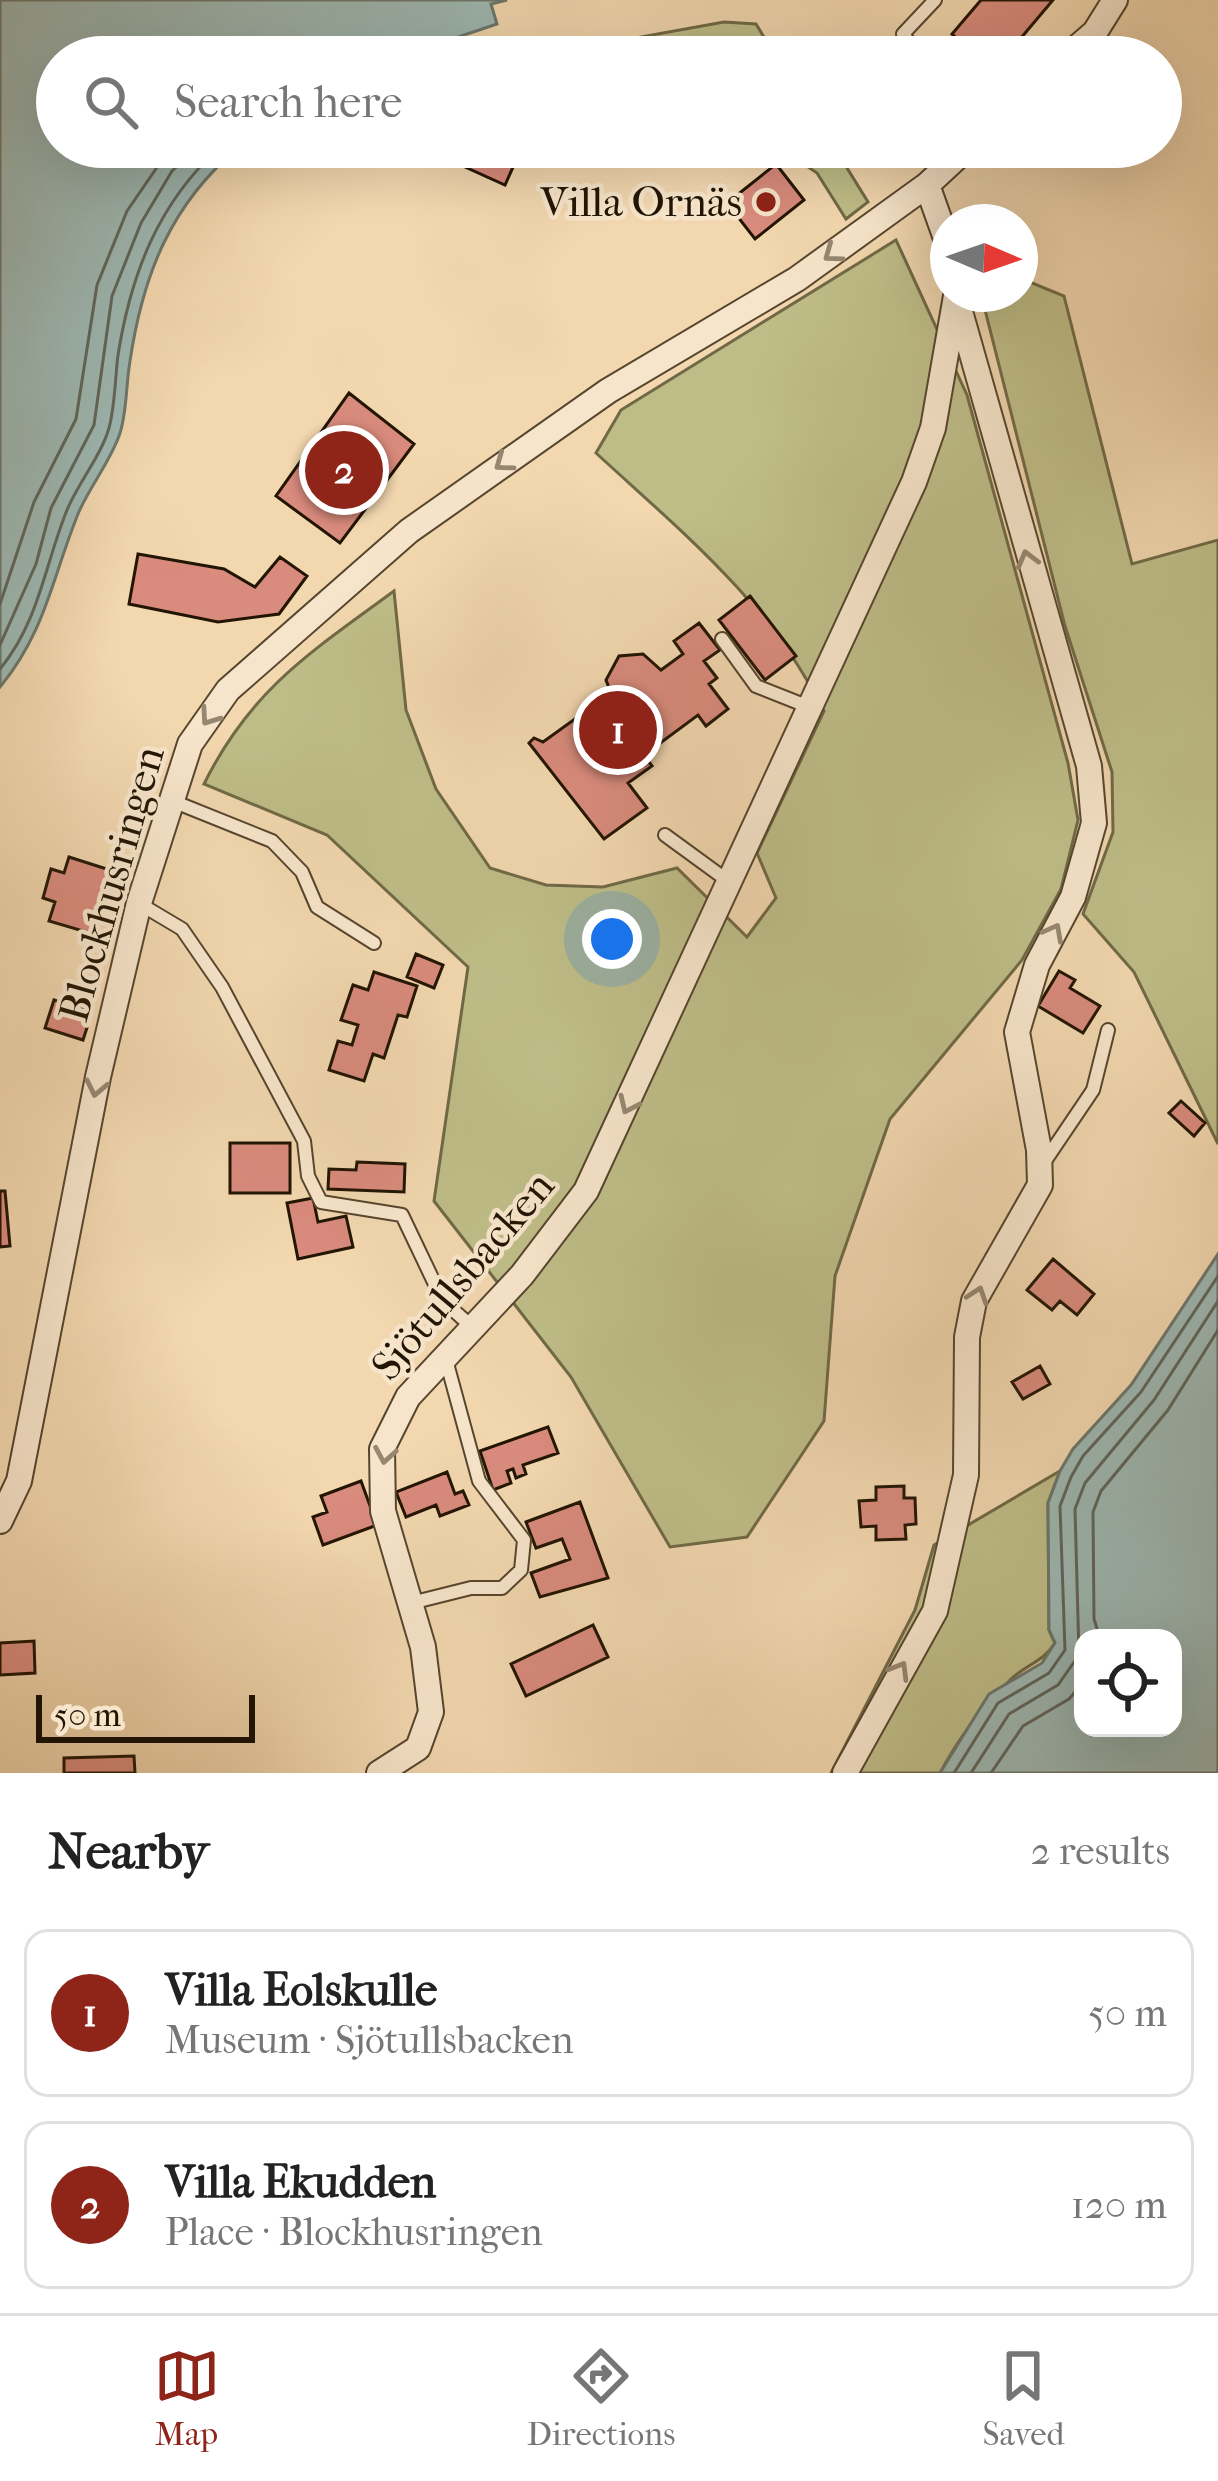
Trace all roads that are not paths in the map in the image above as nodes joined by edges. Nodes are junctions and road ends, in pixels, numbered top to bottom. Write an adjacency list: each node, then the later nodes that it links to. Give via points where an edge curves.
1 (935, 0): 3 (lane)
2 (1115, 0): 4 (street)
3 (904, 36)
4 (1090, 36)
5 (945, 168): 6 (street, Blockhusringen)
6 (927, 185): 7 (street); 12 (street, Blockhusringen, one-way to 12, via 409,531 228,690 190,744)
7 (934, 204)
8 (953, 312): 11 (street, Sjötullsbacken, via 914,482)
9 (961, 312): 18 (street, one-way to 9, via 1017,1032 1094,823 1089,766)
10 (722, 639): 11 (lane, via 755,686)
11 (810, 707): 14 (street, Sjötullsbacken)
12 (169, 800): 15 (street, Blockhusringen); 16 (lane, via 272,841 302,872 316,907)
13 (665, 836): 14 (lane)
14 (728, 880): 19 (street, Sjötullsbacken, one-way to 19, via 586,1191 522,1275)
15 (139, 903): 19 (lane, via 182,929 222,987 304,1141 321,1202 402,1214 442,1301); 21 (street, Blockhusringen, one-way to 21, via 19,1481)
16 (374, 943)
17 (1108, 1030): 18 (lane, via 1093,1090)
18 (1040, 1170): 24 (street, one-way to 18, via 935,1611 966,1475 974,1301 1021,1226)
19 (470, 1325): 20 (street, Sjötullsbacken)
20 (445, 1355): 22 (street, Sjötullsbacken, one-way to 22, via 408,1396 382,1449 383,1510); 22 (lane, via 478,1481 524,1540 521,1570 502,1588)
21 (0, 1521)
22 (411, 1603): 23 (street, Sjötullsbacken, via 431,1712 418,1748)
23 (379, 1773)
24 (845, 1773)

